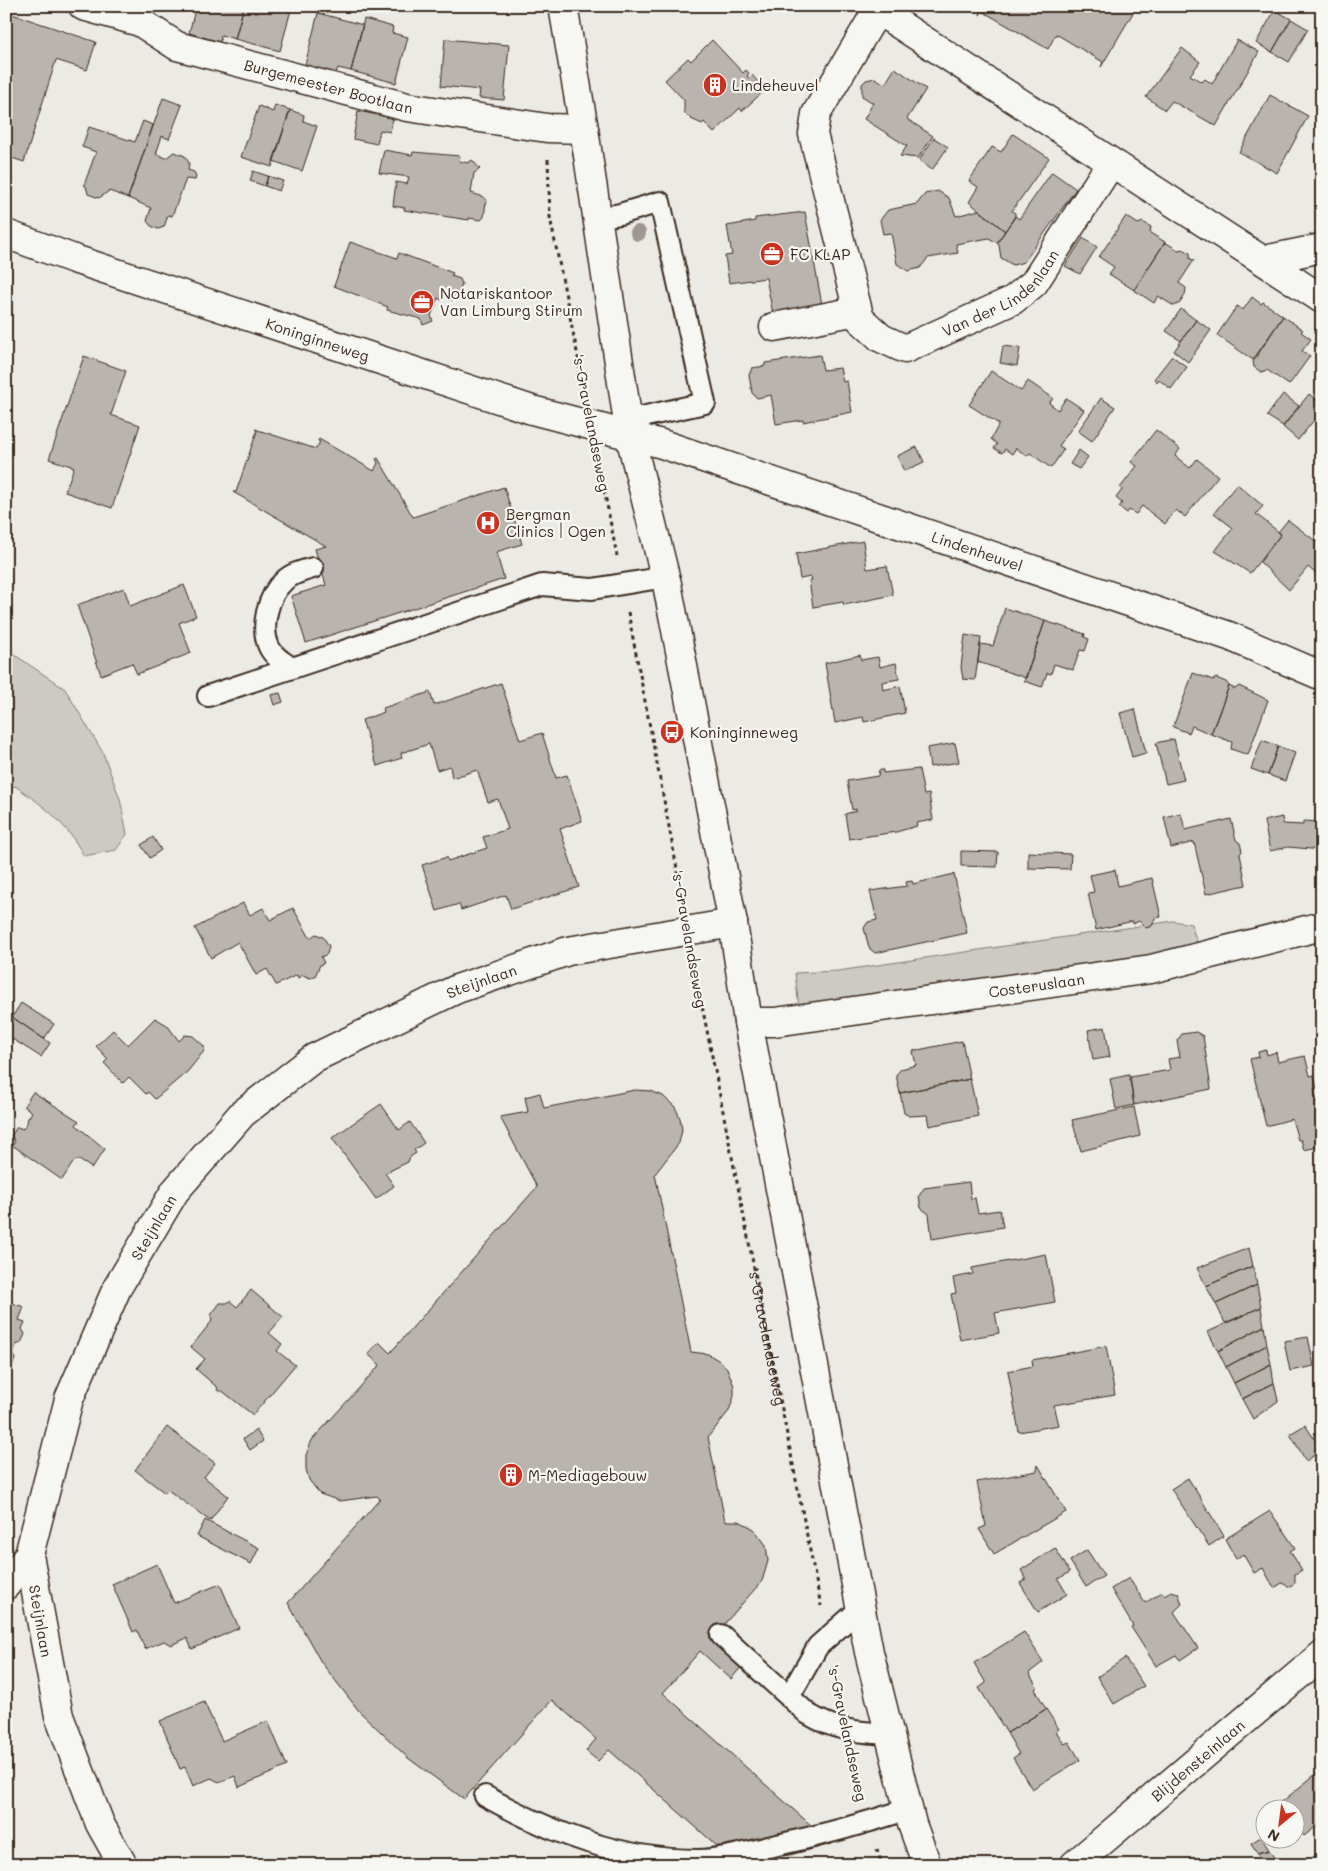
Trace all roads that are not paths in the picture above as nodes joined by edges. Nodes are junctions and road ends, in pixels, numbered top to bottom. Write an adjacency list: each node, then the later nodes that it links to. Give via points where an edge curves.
1 (83, 6): 4 (street, Burgemeester Bootlaan, via 140,22 177,46 398,104 547,128)
2 (563, 6): 4 (street)
3 (874, 9): 5 (street, Van der Lindenlaan); 11 (street, Van der Lindenlaan, via 816,114 813,134)
4 (584, 129): 6 (street)
5 (1111, 163): 9 (street, Van der Lindenlaan); 11 (street, Van der Lindenlaan, via 1034,283 1013,300 906,349 881,338 860,319)
6 (598, 218): 13 (street); 13 (lane, via 660,202 705,404)
7 (6, 234): 13 (street, Koninginneweg, via 532,410 592,425)
8 (1322, 248): 9 (street)
9 (1264, 260): 10 (street, Van der Lindenlaan)
10 (1322, 299)
11 (857, 311): 12 (street)
12 (774, 327)
13 (629, 428): 15 (street); 17 (street, Lindenheuvel, via 672,447 1229,636)
14 (313, 568): 16 (lane, via 283,581 266,618 269,646)
15 (666, 577): 16 (lane, via 592,589 542,585); 19 (street)
16 (292, 668): 18 (lane)
17 (1322, 676)
18 (208, 696)
19 (733, 923): 21 (street); 22 (street, Steijnlaan, via 568,951 457,989 314,1058 242,1114 175,1191 117,1288 69,1398)
20 (1322, 926): 21 (street, Costeruslaan, via 1151,969 775,1022)
21 (748, 1022): 24 (street)
22 (29, 1555): 23 (street); 31 (street, Steijnlaan, via 59,1716 100,1824)
23 (6, 1585)
24 (861, 1608): 27 (lane, via 827,1637 811,1656); 28 (street)
25 (721, 1635): 27 (lane)
26 (1322, 1655): 33 (street, Blijdensteinlaan)
27 (789, 1697): 28 (lane, via 808,1714 845,1731)
28 (890, 1734): 30 (street)
29 (485, 1796): 30 (lane, via 527,1819 596,1846 697,1860 722,1858)
30 (908, 1809): 32 (street)
31 (123, 1865)
32 (927, 1865)
33 (1074, 1865)

